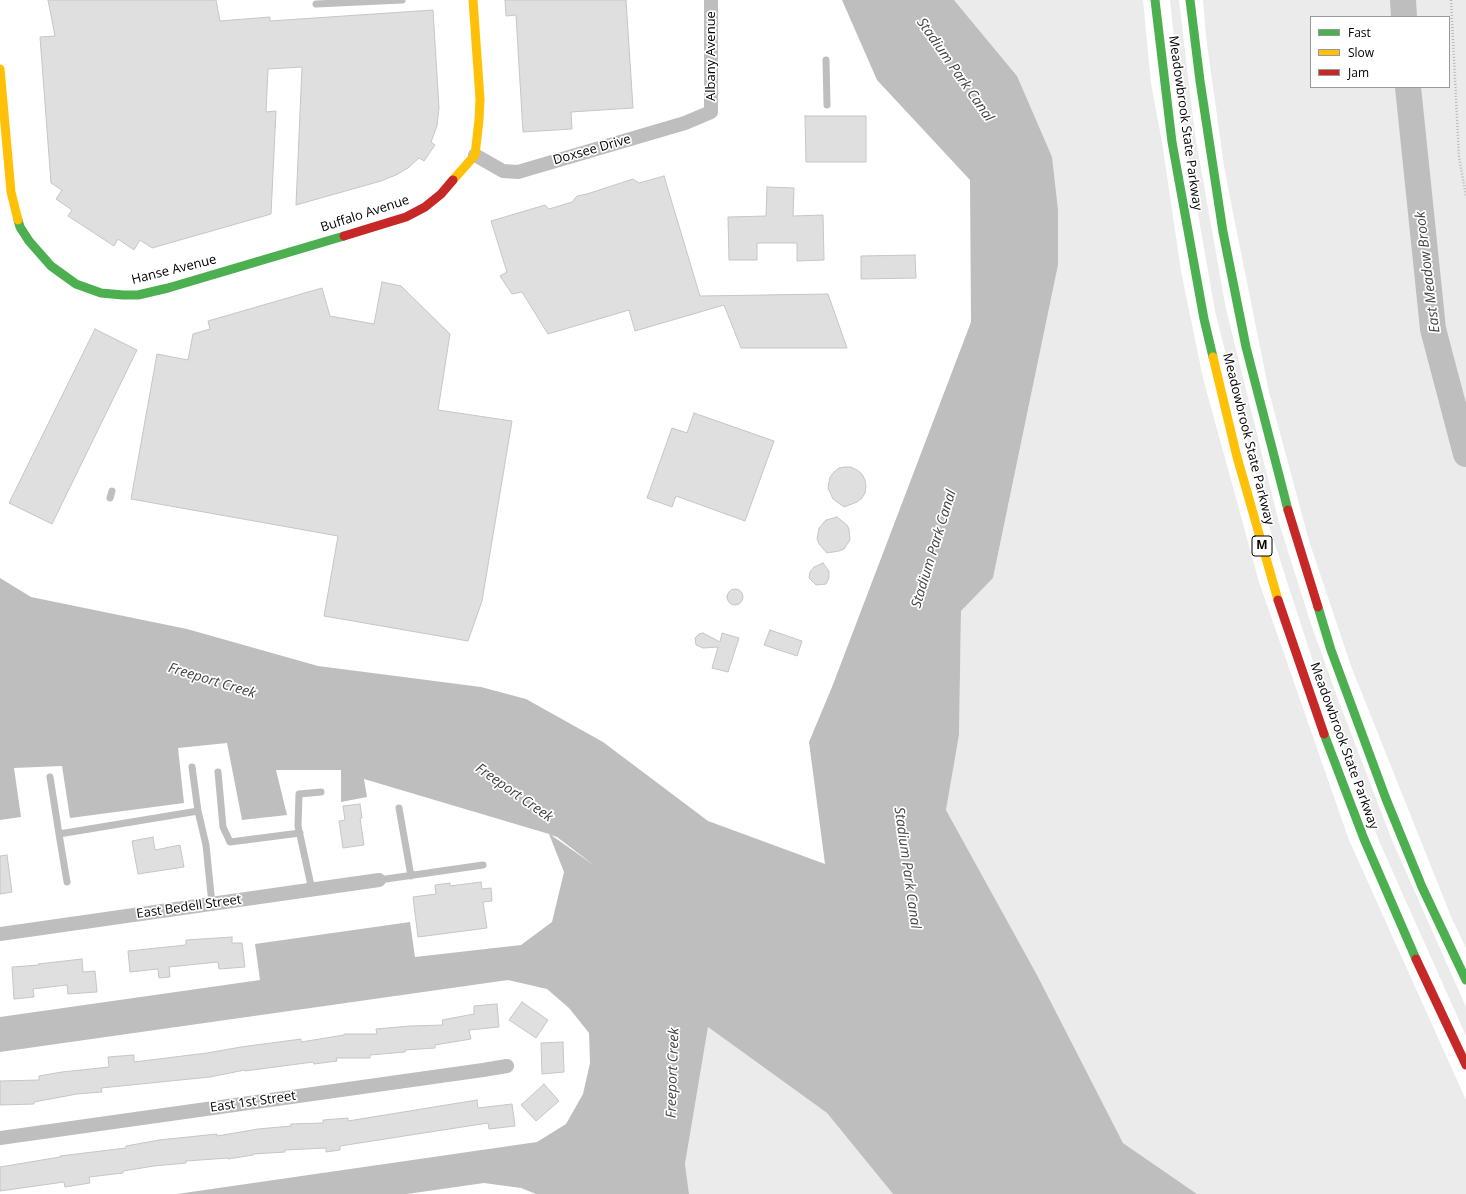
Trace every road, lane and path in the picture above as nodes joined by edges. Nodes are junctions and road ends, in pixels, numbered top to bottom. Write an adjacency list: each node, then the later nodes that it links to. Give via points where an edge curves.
1 (402, 0): 7 (lane)
2 (473, 0): 12 (main road, via 480,99)
3 (711, 0): 11 (street, Albany Avenue)
4 (1155, 0): 31 (main road, Meadowbrook State Parkway / M, via 1172,142 1204,319 1237,457 1281,611 1364,839)
5 (1190, 0): 30 (main road, Meadowbrook State Parkway, via 1223,232 1246,347 1287,508 1331,650 1384,792 1422,887)
6 (1450, 0): 13 (path, via 1459,157)
7 (316, 4)
8 (826, 60): 10 (lane)
9 (0, 69): 14 (main road, Hanse Avenue, via 11,192 18,221 29,241 51,266 76,284 101,293 138,295)
10 (828, 105)
11 (711, 112): 12 (street, Doxsee Drive, via 685,123 518,172 503,171)
12 (475, 155): 14 (main road, Buffalo Avenue, via 441,194 425,207 406,217)
13 (1466, 196)
14 (279, 255)
15 (192, 767): 20 (lane)
16 (218, 772): 21 (lane, via 223,827 230,842)
17 (50, 777): 22 (lane)
18 (321, 792): 21 (lane, via 299,794)
19 (399, 808): 24 (lane)
20 (198, 811): 22 (lane); 28 (lane, via 206,845)
21 (300, 833): 27 (lane)
22 (59, 834): 26 (lane)
23 (483, 865): 24 (lane)
24 (411, 876): 25 (lane)
25 (378, 880): 27 (street, East Bedell Street)
26 (67, 882)
27 (312, 890): 28 (street, East Bedell Street)
28 (212, 904): 29 (street, East Bedell Street)
29 (0, 934)
30 (1466, 980)
31 (1466, 1065)
32 (507, 1066): 33 (street, East 1st Street)
33 (0, 1138)

